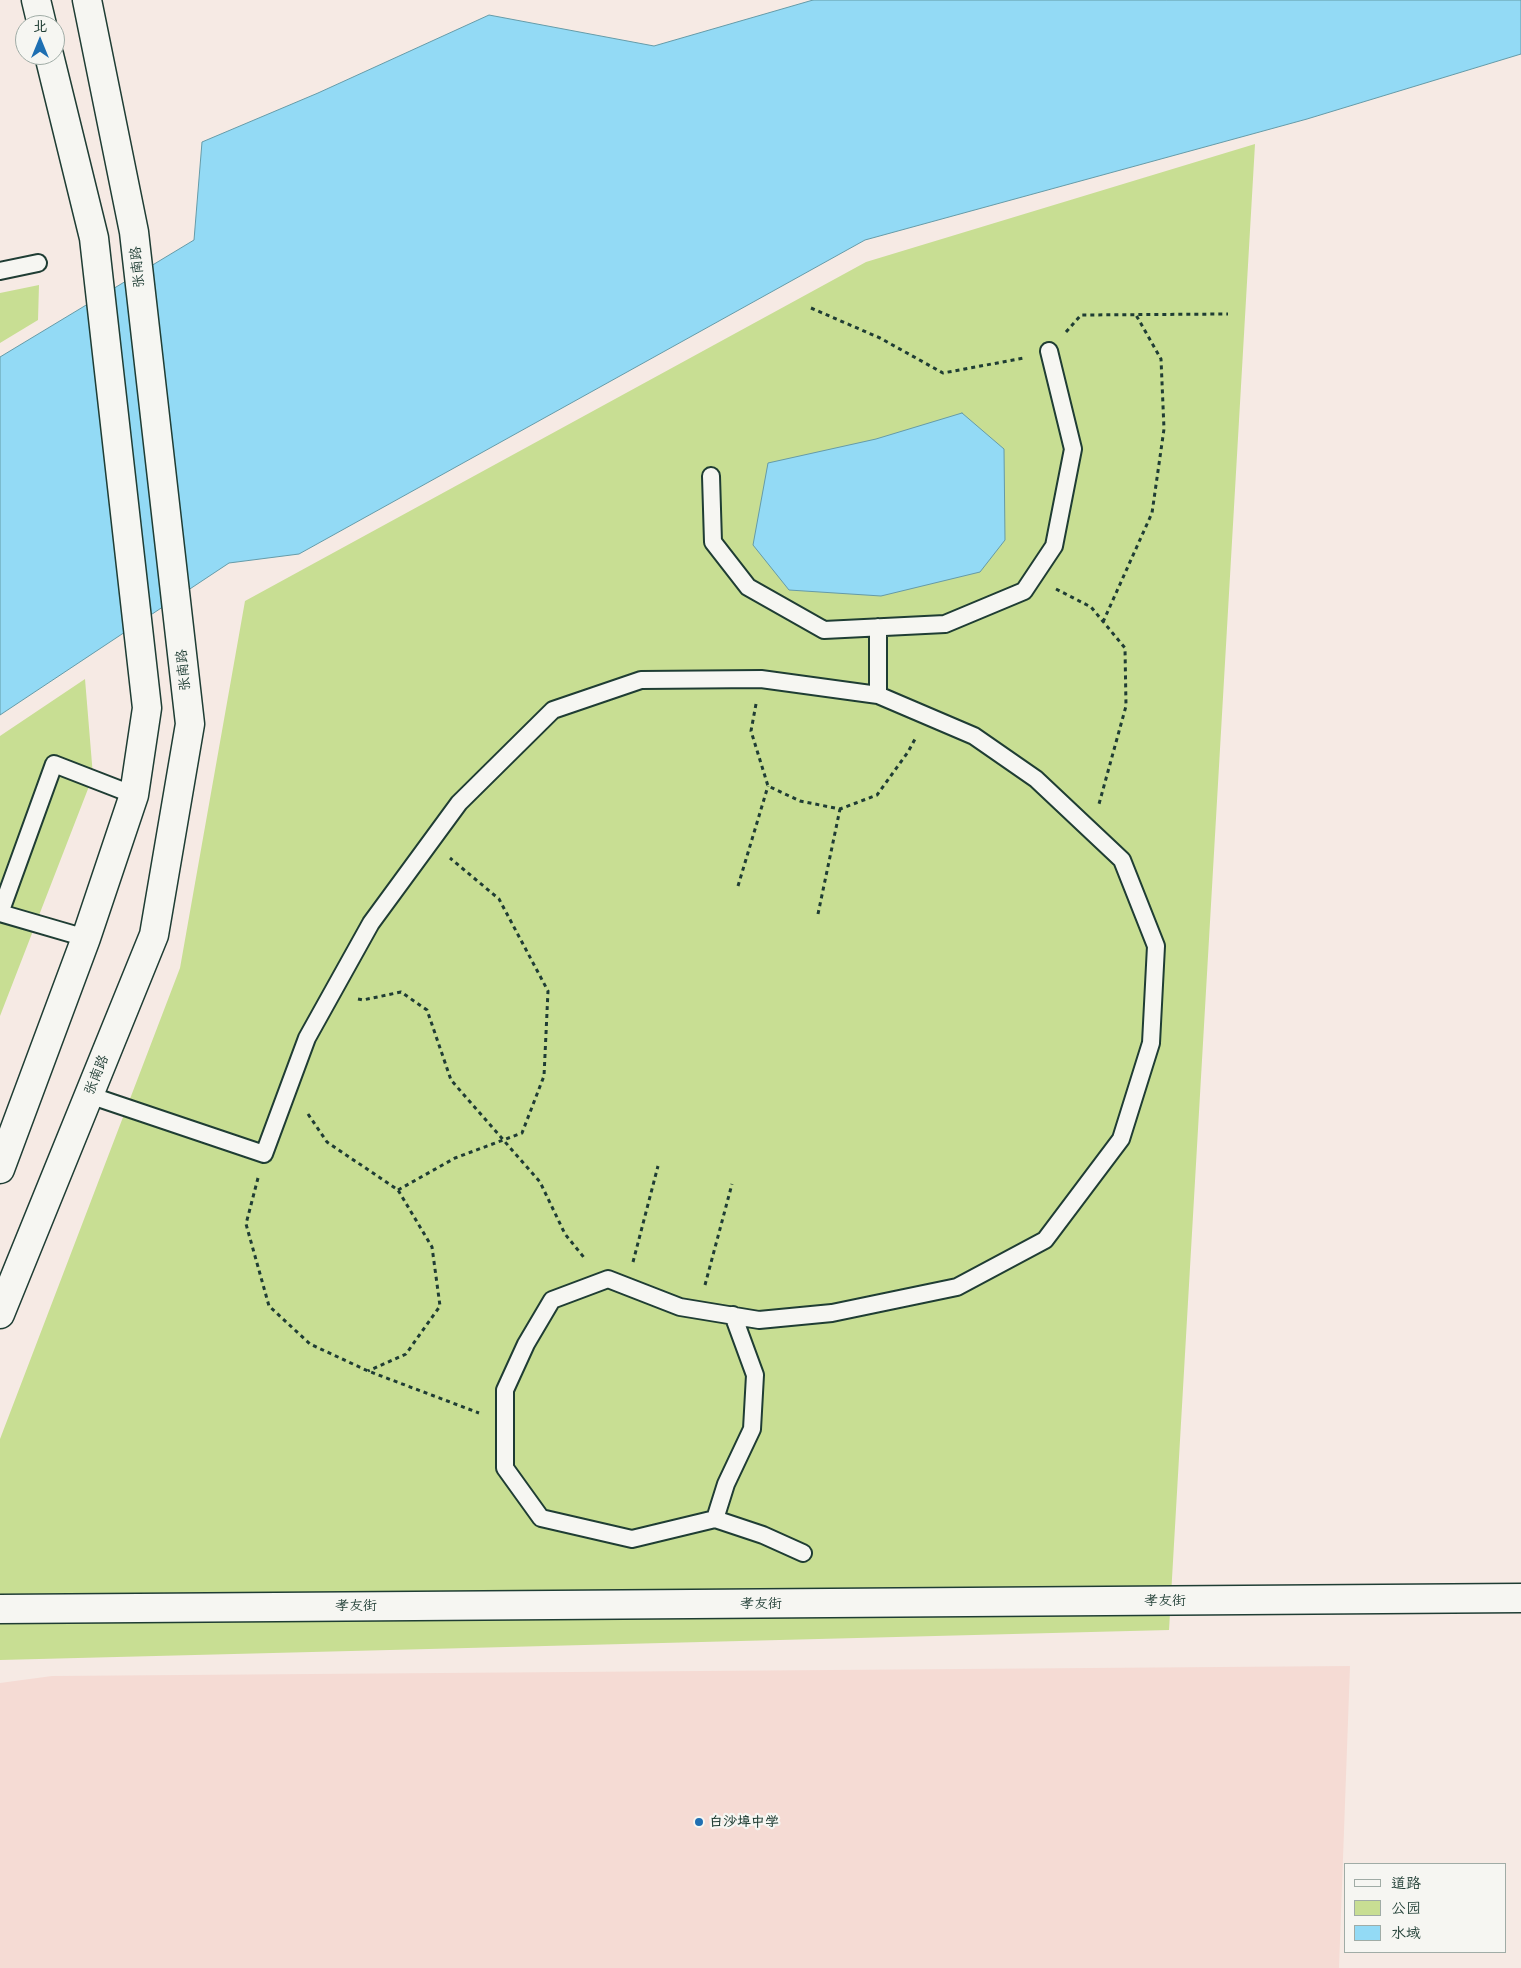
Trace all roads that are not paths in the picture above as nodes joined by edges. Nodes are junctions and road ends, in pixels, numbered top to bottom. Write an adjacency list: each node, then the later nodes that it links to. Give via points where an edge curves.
1 (36, 0): 3 (main road)
2 (87, 0): 14 (main road, 张南路, via 134,232 190,724 154,935)
3 (40, 15)
4 (51, 65): 11 (main road, via 94,238 147,708)
5 (38, 262): 6 (lane)
6 (0, 272)
7 (1049, 350): 9 (lane, via 1073,449 1054,546 1024,591 945,624)
8 (711, 476): 9 (lane, via 713,542 748,587 824,630)
9 (878, 627): 10 (lane)
10 (878, 695): 14 (lane, via 761,679 641,680 553,710 459,803 371,923 307,1038 264,1154); 18 (lane, via 974,736 1036,779 1122,860 1156,946 1151,1043 1121,1139 1046,1240 957,1287 832,1313 759,1320)
11 (134, 795): 12 (lane, via 54,764); 13 (main road)
12 (0, 913): 13 (lane)
13 (86, 938): 15 (main road)
14 (89, 1095): 17 (main road, 张南路)
15 (6, 1135): 16 (main road)
16 (0, 1169)
17 (0, 1314)
18 (732, 1315): 19 (lane, via 755,1375 752,1429 726,1484); 19 (lane, via 680,1307 608,1279 552,1300 526,1344 505,1390 505,1468 541,1518 632,1539)
19 (715, 1519): 20 (lane)
20 (803, 1553)
21 (1521, 1598): 22 (main road, 孝友街)
22 (0, 1609)

